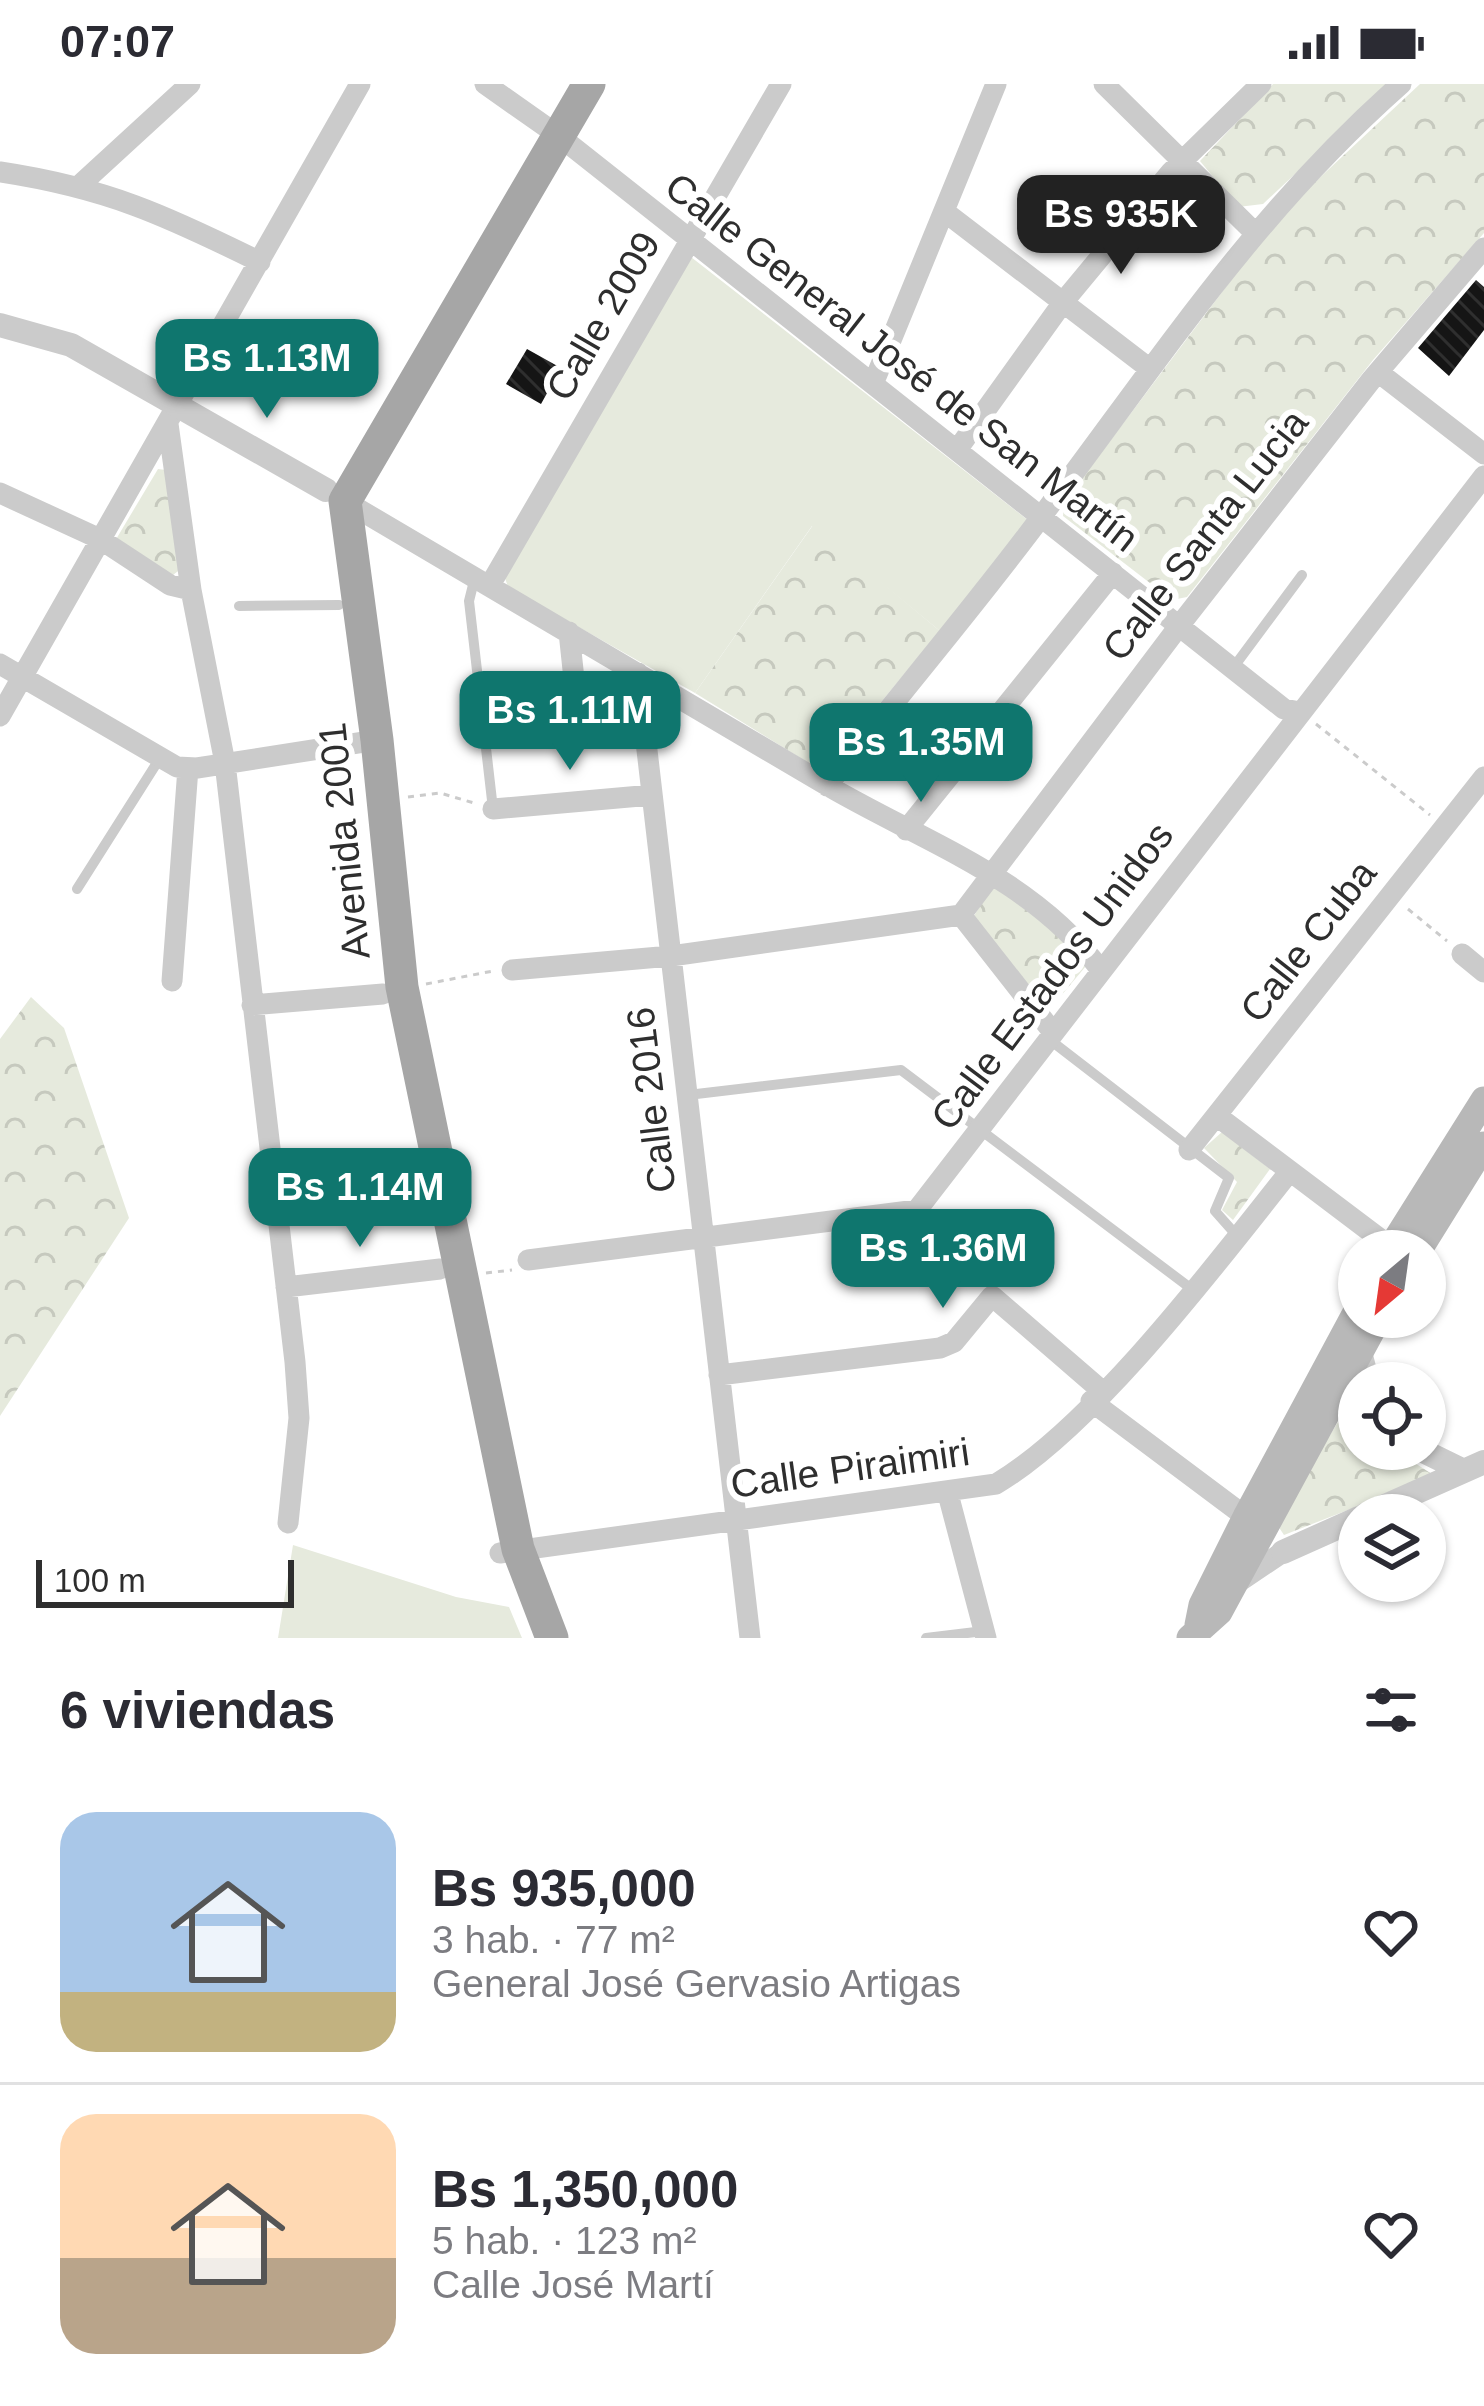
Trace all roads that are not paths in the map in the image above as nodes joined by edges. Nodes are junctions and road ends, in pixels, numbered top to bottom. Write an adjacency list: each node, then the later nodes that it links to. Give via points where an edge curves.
1 (190, 84): 14 (street)
2 (360, 84): 19 (street)
3 (485, 84): 11 (street, Calle General José de San Martín)
4 (563, 84): 11 (main road)
5 (589, 84): 11 (main road)
6 (781, 84): 17 (street, Calle 2009)
7 (996, 84): 15 (street)
8 (1104, 84): 12 (street)
9 (1261, 84): 12 (street)
10 (1401, 84): 16 (street)
11 (549, 131): 17 (street, Calle General José de San Martín); 30 (main road)
12 (1184, 160): 16 (street); 20 (street)
13 (0, 172): 14 (street)
14 (81, 184): 19 (street)
15 (945, 212): 20 (street); 24 (street)
16 (1253, 231): 22 (street)
17 (687, 242): 24 (street, Calle General José de San Martín); 35 (street, Calle 2009)
18 (1484, 248): 23 (street, Calle Santa Lucia)
19 (260, 262): 25 (street)
20 (1064, 302): 22 (street); 26 (street)
21 (0, 325): 25 (street, via 71,345)
22 (1150, 369): 31 (street)
23 (1378, 372): 27 (street); 39 (street, Calle Santa Lucia)
24 (873, 384): 26 (street, Calle General José de San Martín)
25 (173, 414): 30 (street); 32 (street); 36 (street)
26 (957, 451): 31 (street, Calle General José de San Martín)
27 (1484, 454)
28 (1484, 476): 45 (street, Calle Estados Unidos)
29 (0, 494): 32 (street)
30 (336, 496): 35 (street); 37 (main road, Avenida 2001); 48 (main road, Avenida 2001)
31 (1042, 517): 33 (street, Calle General José de San Martín); 53 (street)
32 (100, 539): 36 (street); 44 (street)
33 (1113, 573): 39 (street, Calle General José de San Martín); 56 (street)
34 (1302, 575): 42 (lane)
35 (483, 581): 40 (street); 55 (lane, via 469,601)
36 (191, 590): 50 (street)
37 (339, 605): 38 (lane); 48 (main road, Avenida 2001)
38 (239, 606)
39 (1179, 626): 42 (street, Calle General José de San Martín); 57 (street, Calle Santa Lucia)
40 (569, 632): 43 (street); 47 (street)
41 (0, 664): 44 (street)
42 (1233, 668): 45 (street, Calle General José de San Martín, via 1284,709)
43 (638, 673): 53 (street); 54 (street, Calle 2016)
44 (23, 676): 46 (street); 49 (street)
45 (1300, 712): 62 (street, Calle Estados Unidos)
46 (0, 716)
47 (580, 736)
48 (367, 742): 50 (street); 66 (main road, Avenida 2001); 66 (main road, Avenida 2001, via 382,800)
49 (160, 758): 51 (street); 58 (lane)
50 (225, 763): 51 (street); 67 (street)
51 (188, 768): 65 (street)
52 (1484, 777): 71 (street, Calle Cuba)
53 (827, 786): 56 (street)
54 (652, 794): 55 (street); 61 (street, Calle 2016)
55 (494, 809)
56 (906, 830): 57 (street)
57 (991, 872): 59 (street, Calle Santa Lucia); 62 (street, via 1072,931)
58 (77, 890)
59 (961, 915): 61 (street); 68 (street)
60 (1462, 954): 64 (street)
61 (671, 956): 63 (street); 69 (street, Calle 2016); 76 (street, Calle 2016)
62 (1100, 969): 68 (street, Calle Estados Unidos)
63 (512, 970)
64 (1484, 972)
65 (172, 981)
66 (392, 990): 67 (street); 83 (main road, Avenida 2001)
67 (252, 1005): 84 (street)
68 (1050, 1034): 72 (street, Calle Estados Unidos); 74 (lane)
69 (688, 1095): 72 (lane, via 901,1070); 76 (street, Calle 2016)
70 (1484, 1100): 78 (main road)
71 (1217, 1115): 74 (street, Calle Cuba); 75 (street)
72 (982, 1127): 80 (street, Calle Estados Unidos, via 917,1210); 85 (lane)
73 (1484, 1145): 79 (main road)
74 (1189, 1150): 81 (lane, via 1229,1178 1215,1211)
75 (1290, 1171): 77 (street); 81 (street, Calle Piraimiri)
76 (700, 1213): 80 (street, Calle 2016)
77 (1371, 1230)
78 (1409, 1230)
79 (1414, 1230)
80 (703, 1236): 82 (street, Calle Estados Unidos); 90 (street, Calle 2016)
81 (1238, 1237): 85 (street, Calle Piraimiri)
82 (528, 1260)
83 (450, 1273): 84 (street); 99 (main road, Avenida 2001)
84 (286, 1287): 97 (street, via 299,1418)
85 (1192, 1290): 91 (street, Calle Piraimiri)
86 (1352, 1338): 88 (main road)
87 (1359, 1338): 88 (main road)
88 (1350, 1347): 89 (street); 95 (main road); 101 (main road)
89 (1358, 1362)
90 (719, 1375): 91 (street, via 940,1348 992,1296); 96 (street, Calle 2016)
91 (1097, 1396): 93 (street, Calle Piraimiri, via 1018,1471 978,1491); 95 (street)
92 (1474, 1467): 94 (street)
93 (948, 1494): 96 (street, Calle Piraimiri); 103 (street)
94 (1412, 1494)
95 (1246, 1517): 102 (main road)
96 (736, 1519): 99 (street, Calle Piraimiri); 106 (street, Calle 2016)
97 (288, 1522)
98 (1338, 1527): 100 (street)
99 (509, 1551): 104 (main road, Avenida 2001); 105 (main road, Avenida 2001)
100 (1283, 1552): 101 (street)
101 (1233, 1585): 102 (main road, via 1219,1612)
102 (1194, 1633)
103 (985, 1635): 107 (lane)
104 (532, 1638)
105 (552, 1638)
106 (750, 1638)
107 (926, 1638)

